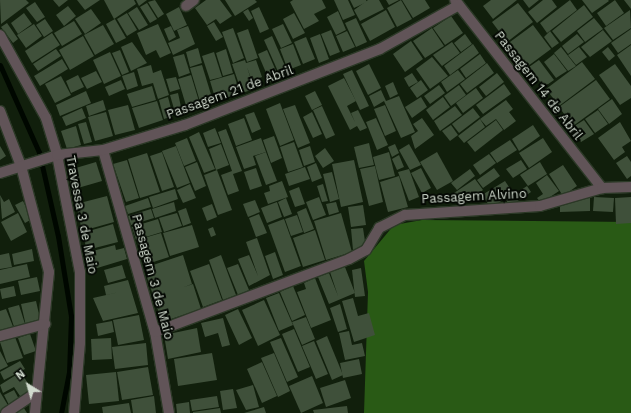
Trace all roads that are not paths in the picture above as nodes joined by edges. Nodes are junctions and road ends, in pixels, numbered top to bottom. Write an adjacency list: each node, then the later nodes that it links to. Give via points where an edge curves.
1 (457, 3): 4 (street, Passagem 21 de Abril, via 380,49 185,125); 9 (street, Passagem 14 de Abril)
2 (0, 35): 5 (street, Travessa 3 de Maio, via 46,118)
3 (0, 111): 6 (street)
4 (103, 150): 5 (street, Passagem 21 de Abril); 11 (street, Passagem 3 de Maio)
5 (55, 156): 6 (street, Passagem 21 de Abril); 16 (street, Travessa 3 de Maio, via 80,272 80,343)
6 (25, 165): 7 (street, Passagem 21 de Abril); 10 (street, via 49,272)
7 (0, 174)
8 (631, 187): 9 (street, Passagem Alvino)
9 (602, 188): 11 (street, Passagem Alvino, via 540,206 405,215 379,228 366,250 349,259)
10 (45, 324): 12 (street); 13 (street)
11 (155, 332): 17 (street, Passagem 3 de Maio)
12 (0, 336)
13 (36, 393): 14 (street); 15 (street)
14 (6, 413)
15 (35, 413)
16 (74, 413)
17 (169, 413)

